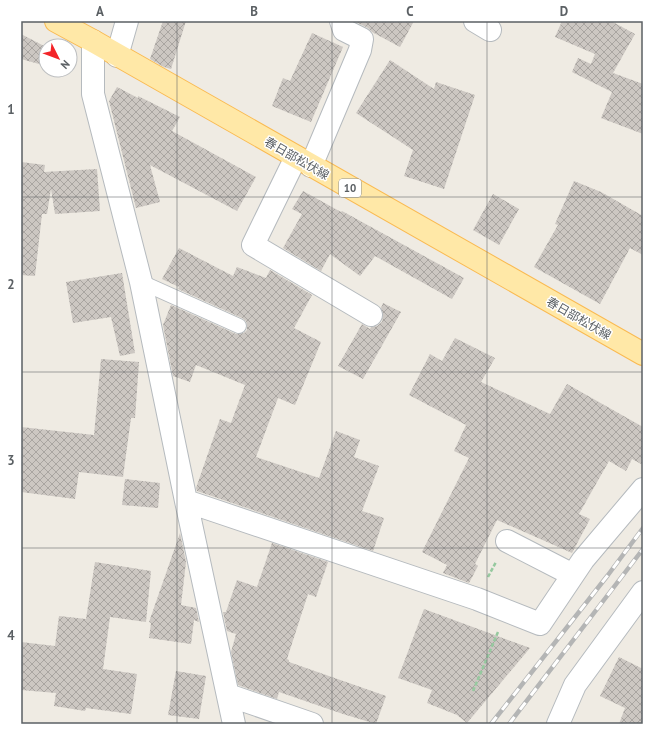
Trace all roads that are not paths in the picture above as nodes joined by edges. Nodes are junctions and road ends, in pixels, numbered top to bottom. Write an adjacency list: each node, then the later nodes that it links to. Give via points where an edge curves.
1 (56, 21): 4 (main road, 春日部松伏線 / 10)
2 (127, 21): 5 (street)
3 (341, 21): 6 (street, via 344,30 362,39 360,50)
4 (93, 41): 5 (main road, 春日部松伏線 / 10); 7 (street, via 93,94)
5 (117, 56): 6 (main road, 春日部松伏線 / 10)
6 (303, 161): 8 (street, via 253,245); 10 (main road, 春日部松伏線 / 10)
7 (141, 282): 9 (lane); 12 (street)
8 (371, 315)
9 (240, 326)
10 (641, 348)
11 (643, 490): 14 (street)
12 (186, 501): 14 (street, via 477,599 540,624); 16 (street)
13 (507, 540): 14 (street)
14 (573, 576)
15 (643, 592): 19 (street, via 575,685)
16 (228, 695): 17 (street); 18 (street)
17 (234, 724)
18 (312, 724)
19 (558, 724)

